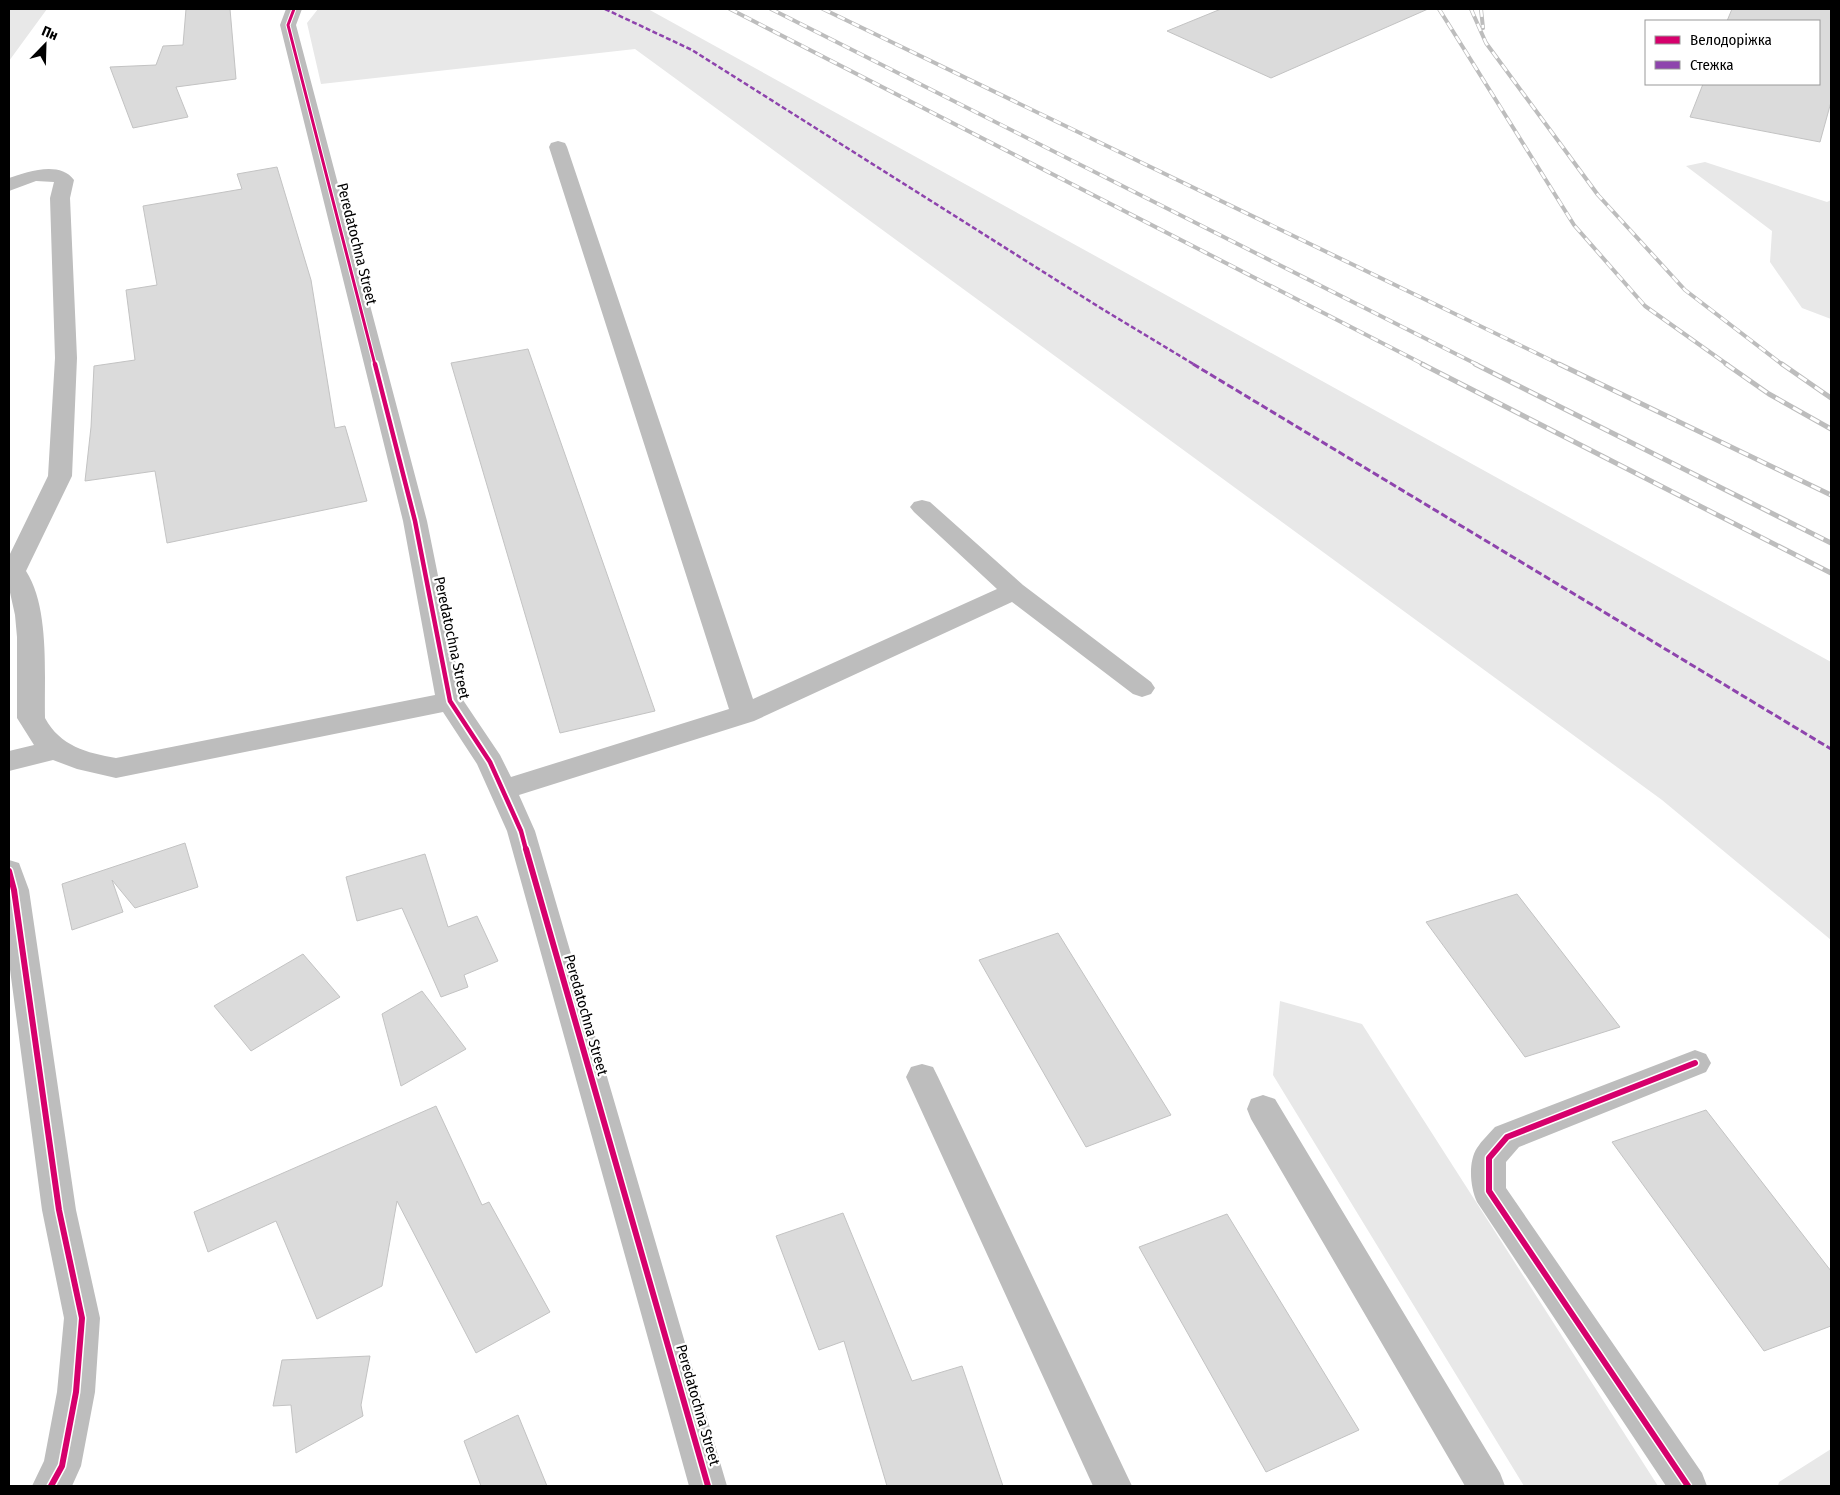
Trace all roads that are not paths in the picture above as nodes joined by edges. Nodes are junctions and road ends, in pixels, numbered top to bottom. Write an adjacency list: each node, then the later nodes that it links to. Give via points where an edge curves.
1 (294, 9): 8 (street, Peredatochna Street, via 288,25 415,520)
2 (558, 147): 9 (street)
3 (9, 185): 5 (street, via 44,174 64,180 60,198 66,358 60,476)
4 (922, 507): 6 (street)
5 (11, 568): 10 (street, via 27,601 31,718 38,734)
6 (1014, 591): 7 (street); 9 (street)
7 (1142, 688)
8 (450, 701): 10 (street, via 116,768 80,762); 12 (street, Peredatochna Street, via 490,762)
9 (744, 714): 12 (street)
10 (56, 749): 11 (street)
11 (9, 761)
12 (503, 790): 18 (street, Peredatochna Street, via 520,831)
13 (9, 871): 17 (street, via 59,1210 82,1318 76,1392 62,1466)
14 (1695, 1063): 21 (street, via 1507,1137 1489,1158 1489,1191)
15 (922, 1077): 19 (street)
16 (1263, 1110): 20 (street)
17 (50, 1486)
18 (708, 1486)
19 (1113, 1486)
20 (1486, 1486)
21 (1688, 1486)

